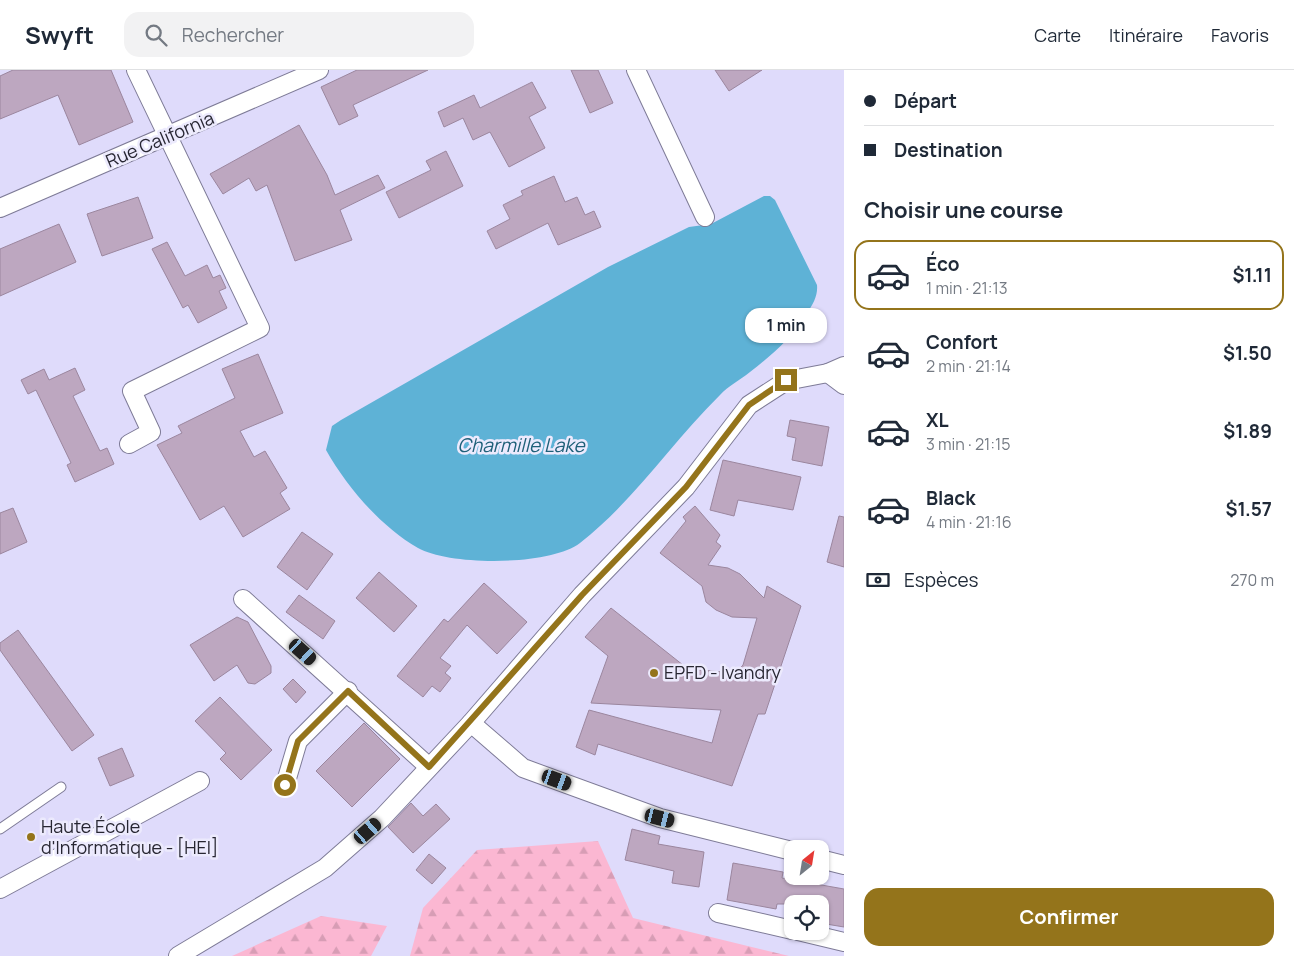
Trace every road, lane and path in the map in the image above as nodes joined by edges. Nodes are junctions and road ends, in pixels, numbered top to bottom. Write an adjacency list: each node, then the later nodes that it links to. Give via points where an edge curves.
1 (136, 70): 4 (street)
2 (319, 70): 4 (street, Rue California)
3 (636, 70): 6 (street)
4 (169, 137): 5 (street, Rue California); 10 (street, via 260,328 132,391 151,432)
5 (0, 208)
6 (705, 217)
7 (844, 366): 8 (street)
8 (828, 373): 9 (street); 13 (street, via 786,380 749,405 686,487 582,595)
9 (844, 385)
10 (129, 444)
11 (243, 599): 12 (street)
12 (348, 691): 14 (street); 16 (street, via 298,741)
13 (471, 723): 14 (street); 19 (street, via 523,768 660,818)
14 (429, 767): 27 (street, via 382,818 325,868)
15 (200, 781): 22 (street)
16 (285, 785)
17 (61, 787): 18 (lane)
18 (0, 829)
19 (784, 849)
20 (829, 861): 21 (street)
21 (844, 865)
22 (0, 889)
23 (718, 913): 24 (street)
24 (784, 928)
25 (829, 938): 26 (street)
26 (844, 942)
27 (178, 956)

